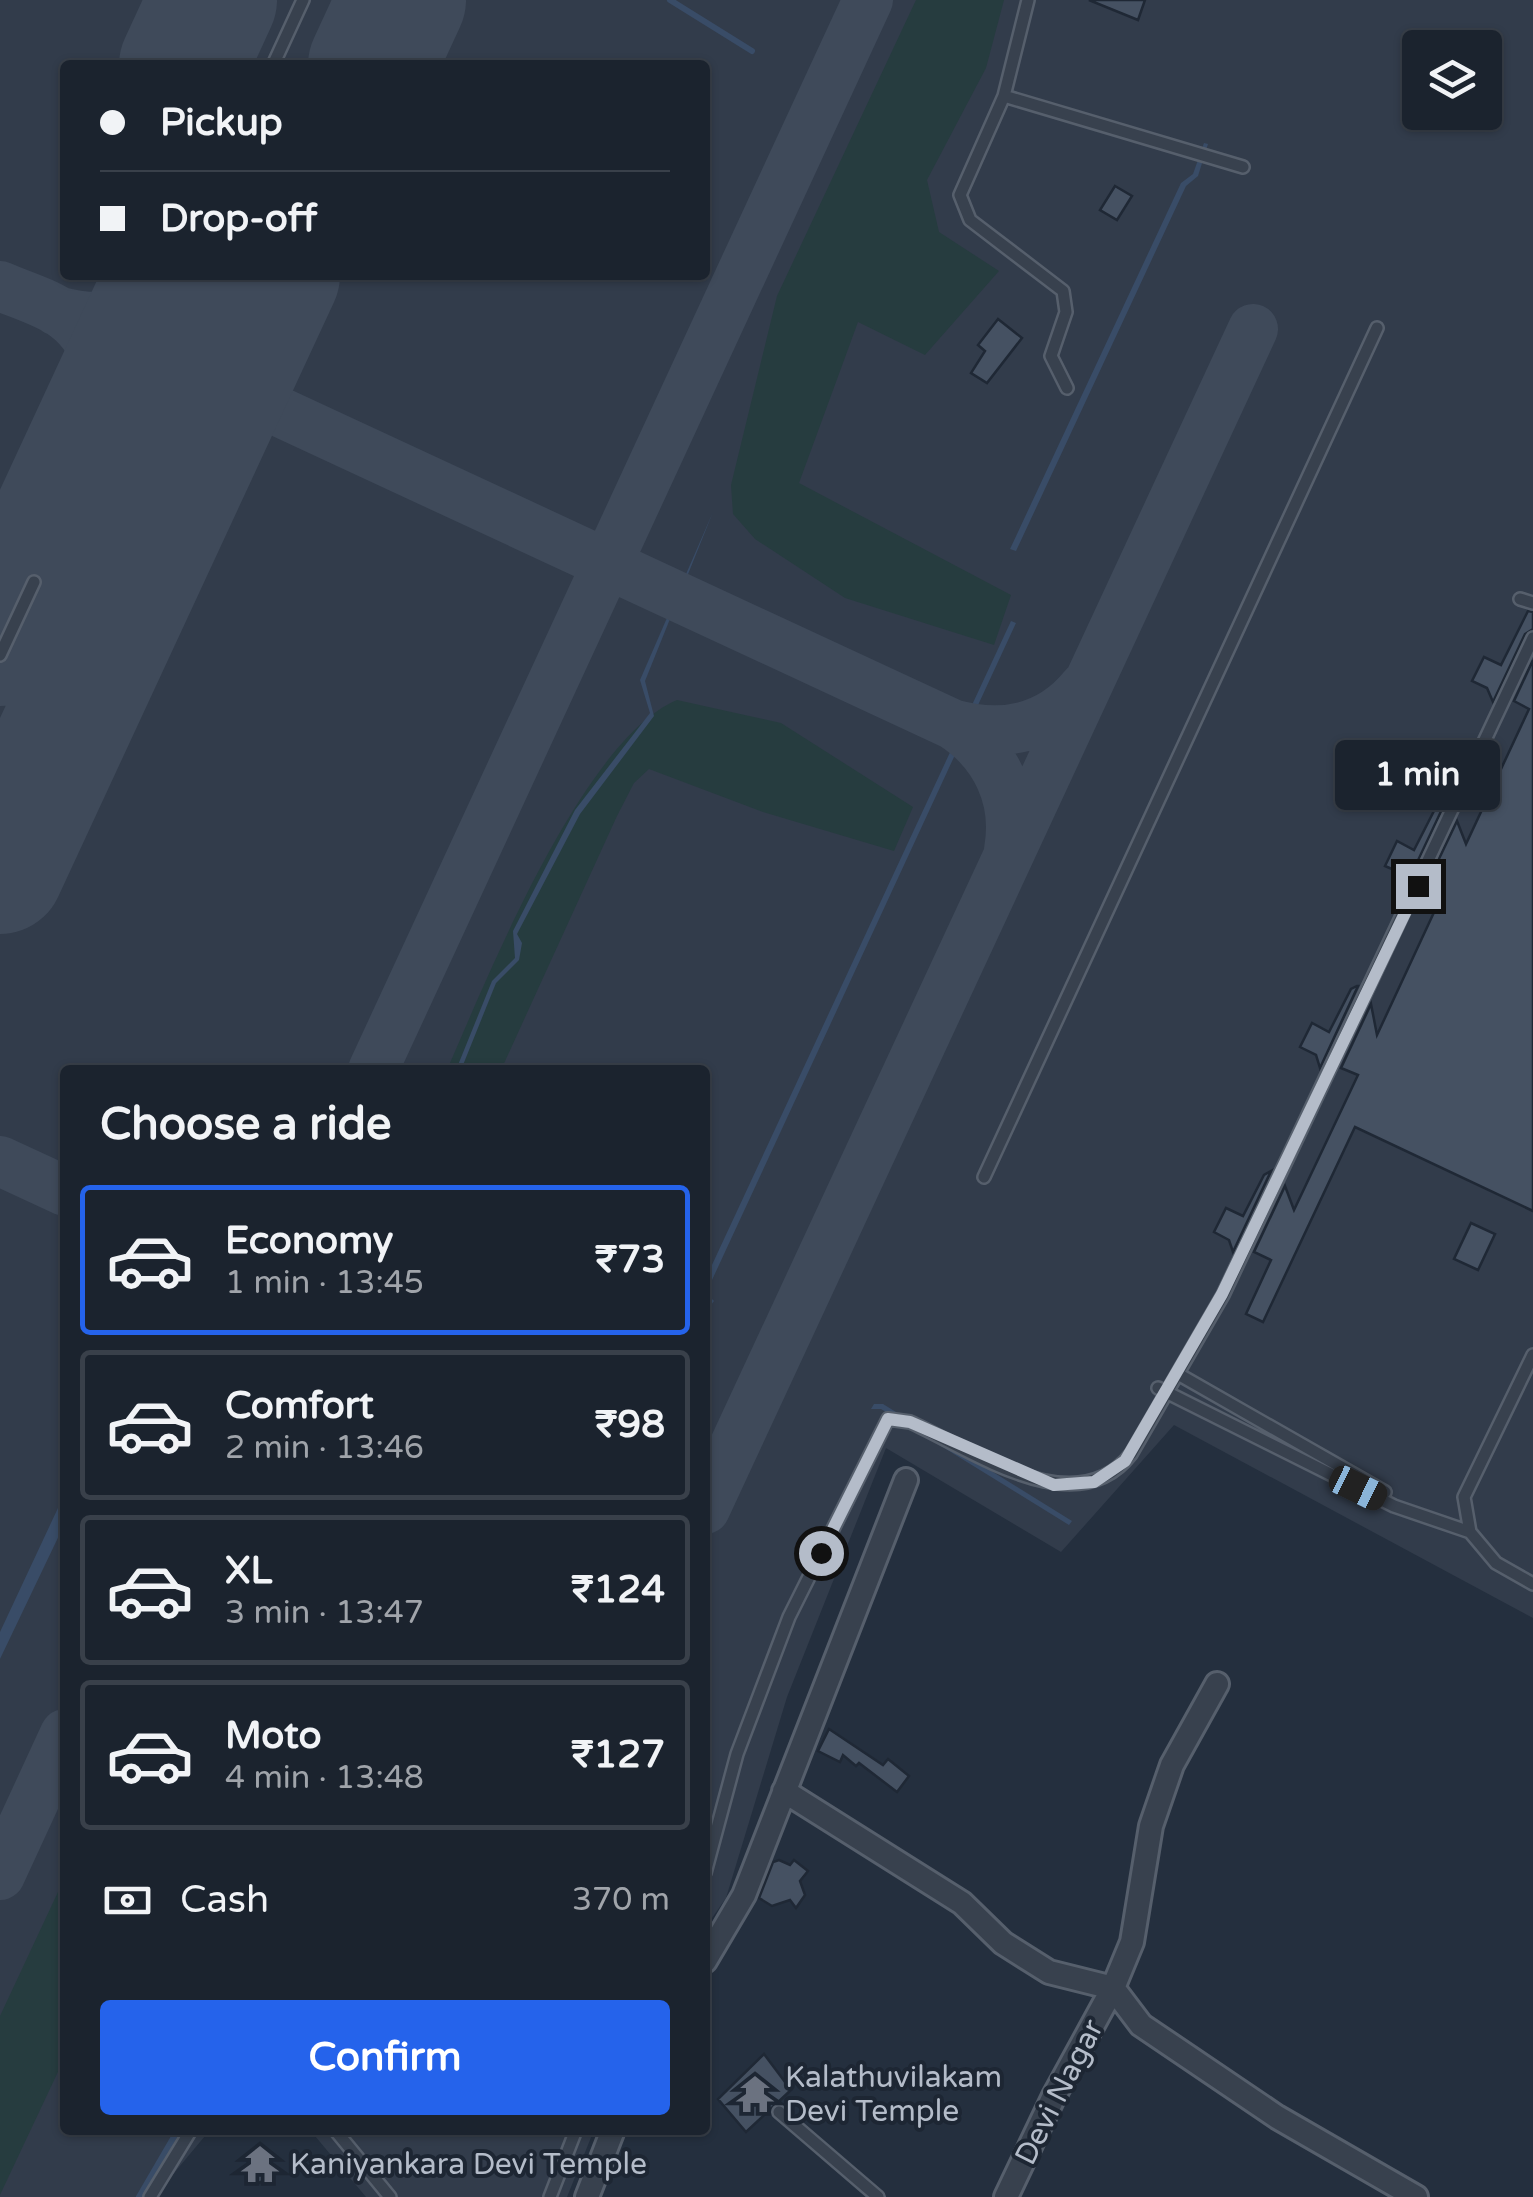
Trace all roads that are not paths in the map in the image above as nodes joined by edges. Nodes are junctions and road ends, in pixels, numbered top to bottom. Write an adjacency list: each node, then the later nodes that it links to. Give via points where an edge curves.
1 (303, 0): 3 (lane)
2 (1028, 0): 4 (lane)
3 (275, 60)
4 (1004, 96): 5 (lane); 7 (lane, via 960,196 970,220 1062,292 1066,312 1051,356)
5 (1243, 167)
6 (1378, 328): 11 (lane)
7 (1067, 388)
8 (34, 582): 10 (lane)
9 (1533, 638): 14 (lane, via 1231,1277)
10 (0, 655)
11 (984, 1177)
12 (1533, 1356): 17 (lane, via 1464,1497)
13 (1178, 1374): 16 (lane)
14 (1162, 1390): 17 (lane, via 1394,1506); 21 (lane, via 1125,1461 1076,1486 1041,1481 910,1422 888,1419 789,1617 737,1754)
15 (906, 1480): 20 (street)
16 (1384, 1492)
17 (1470, 1532): 18 (lane, via 1496,1563)
18 (1533, 1584)
19 (1218, 1684): 23 (street, Devi Nagar, via 1172,1765 1152,1826 1132,1942)
20 (784, 1791): 22 (street, via 744,1895); 23 (street, via 962,1903 1003,1943 1049,1972)
21 (710, 1854)
22 (710, 1953)
23 (1113, 1988): 34 (street, Devi Nagar); 35 (street, via 1141,2025 1278,2117)
24 (779, 2112): 33 (lane)
25 (189, 2135): 29 (lane)
26 (338, 2135): 30 (lane)
27 (574, 2135): 31 (lane)
28 (611, 2135): 32 (street)
29 (150, 2197)
30 (390, 2197)
31 (550, 2197)
32 (586, 2197)
33 (878, 2197)
34 (1006, 2197)
35 (1416, 2197)

